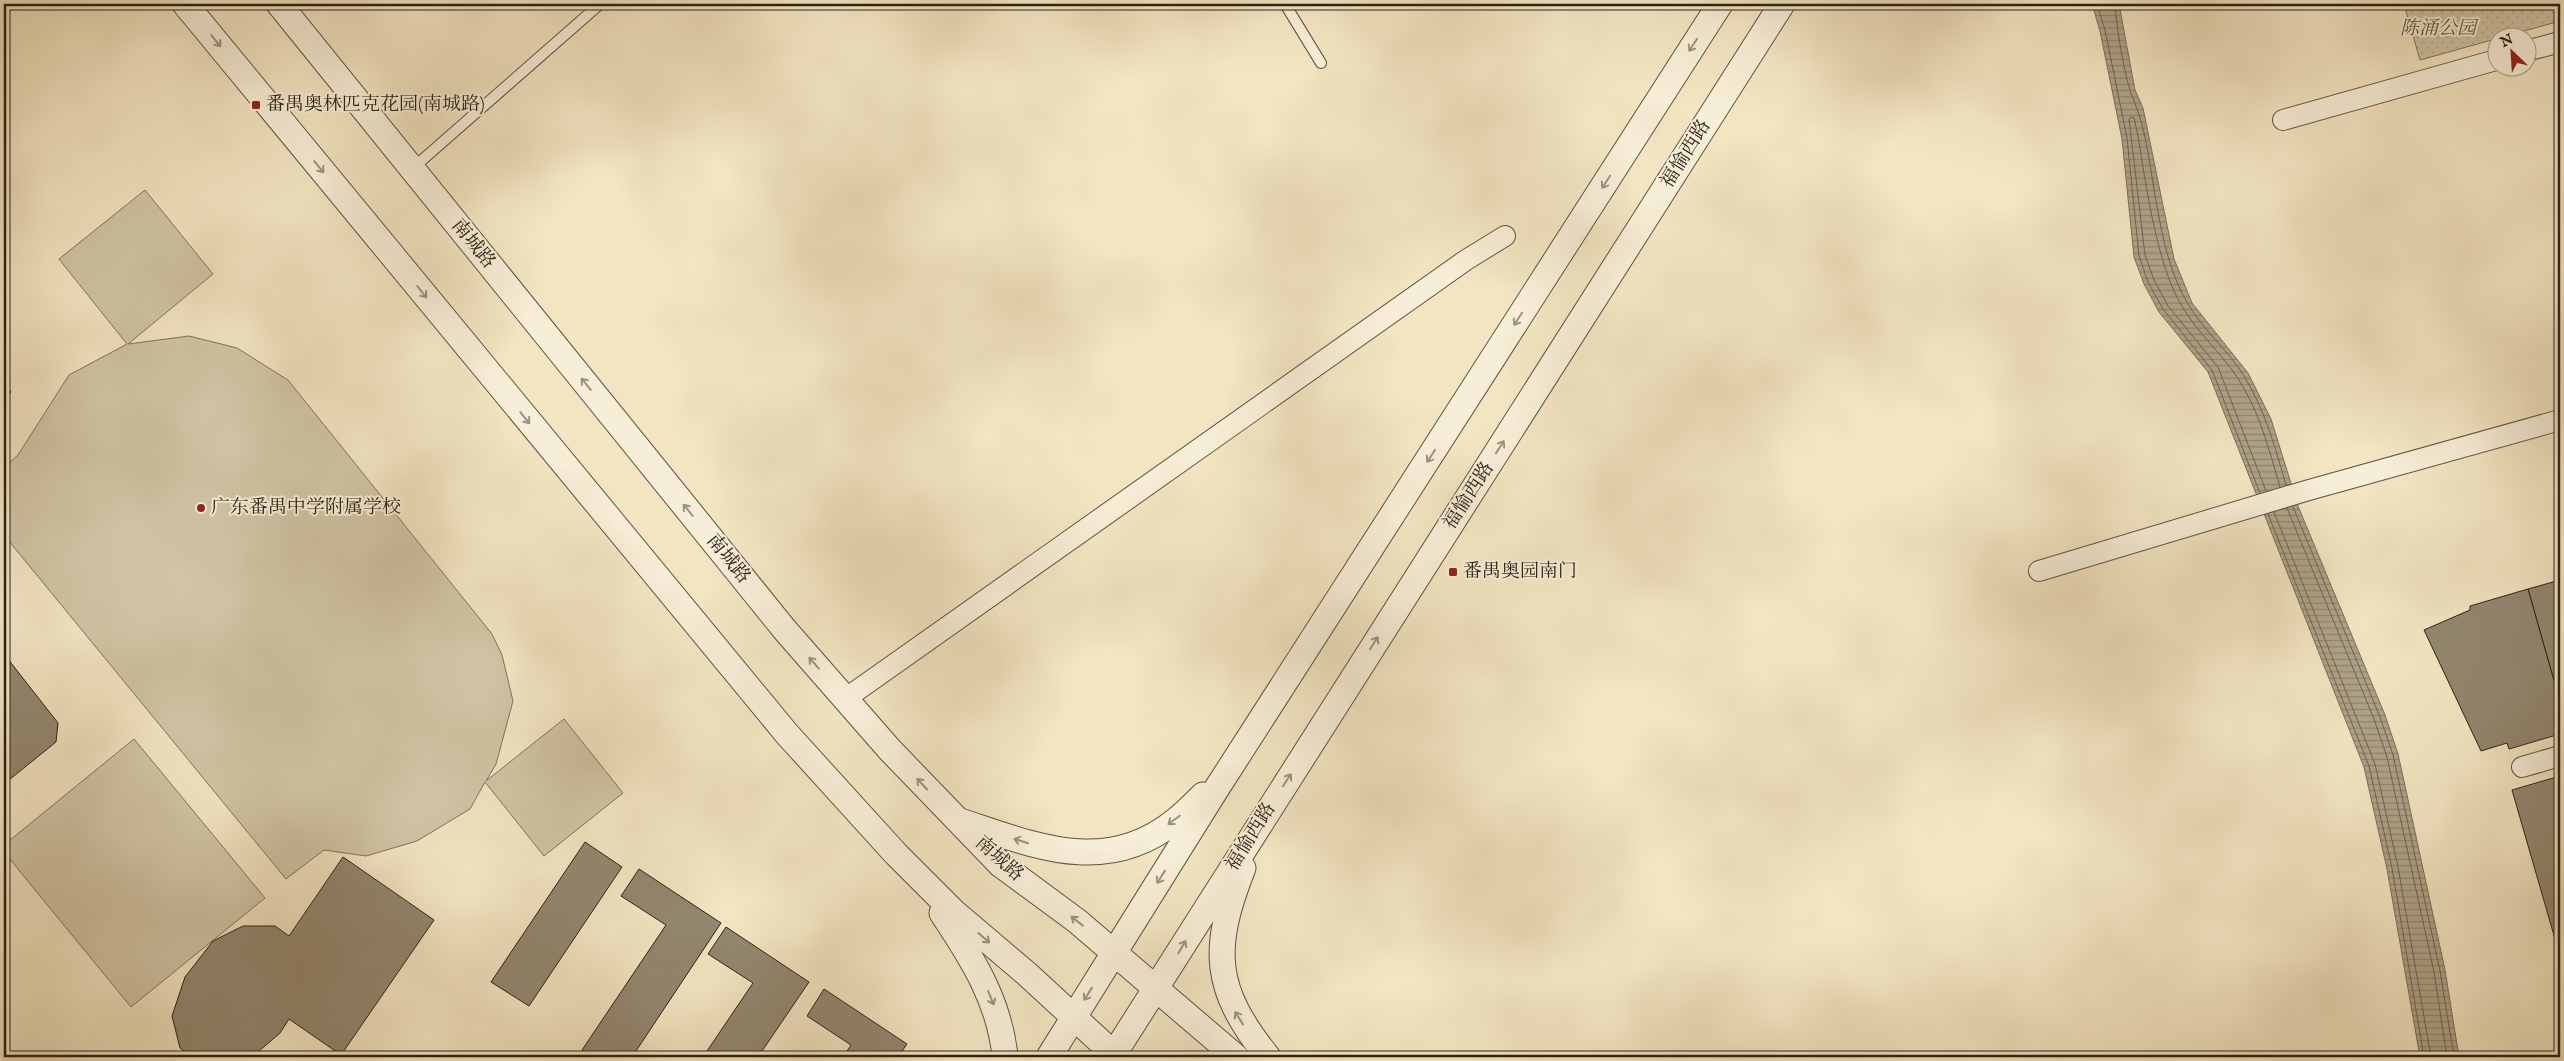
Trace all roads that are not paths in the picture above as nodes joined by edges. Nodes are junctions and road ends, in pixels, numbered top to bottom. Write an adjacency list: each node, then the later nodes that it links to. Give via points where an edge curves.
1 (185, 4): 22 (street, one-way to 22, via 734,672)
2 (279, 4): 12 (street, 南城路)
3 (600, 4): 12 (lane)
4 (1285, 4): 10 (lane)
5 (1720, 4): 17 (street, one-way to 17)
6 (1782, 4): 20 (street, 福愉西路, one-way to 6)
7 (2560, 42): 8 (street)
8 (2536, 49)
9 (2486, 63): 11 (street)
10 (1321, 64)
11 (2284, 120)
12 (412, 168): 16 (street, 南城路, one-way to 12, via 734,568)
13 (1505, 236): 16 (street)
14 (2560, 420): 15 (street, via 2309,490)
15 (2038, 571)
16 (845, 700): 21 (street, 南城路, one-way to 16)
17 (1253, 733): 21 (street, one-way to 21, via 1210,789 1173,822 1144,840 1119,849 1094,853 1068,852 1032,844); 23 (street, one-way to 23)
18 (2560, 756): 19 (street)
19 (2522, 767)
20 (1263, 817): 24 (street, 福愉西路, one-way to 20); 30 (street, one-way to 20, via 1234,1009 1224,977 1221,947 1236,888)
21 (956, 819): 23 (street, 南城路, one-way to 21, via 1077,921 1001,865)
22 (910, 868): 25 (street, one-way to 25, via 954,912); 27 (street, one-way to 27, via 975,964 999,1019)
23 (1114, 953): 24 (street, 南城路); 25 (street, one-way to 25)
24 (1157, 989): 26 (street, 福愉西路); 29 (street, 南城路)
25 (1074, 1017): 26 (street); 28 (street)
26 (1114, 1056)
27 (1005, 1057)
28 (1049, 1057)
29 (1236, 1057)
30 (1268, 1057)

